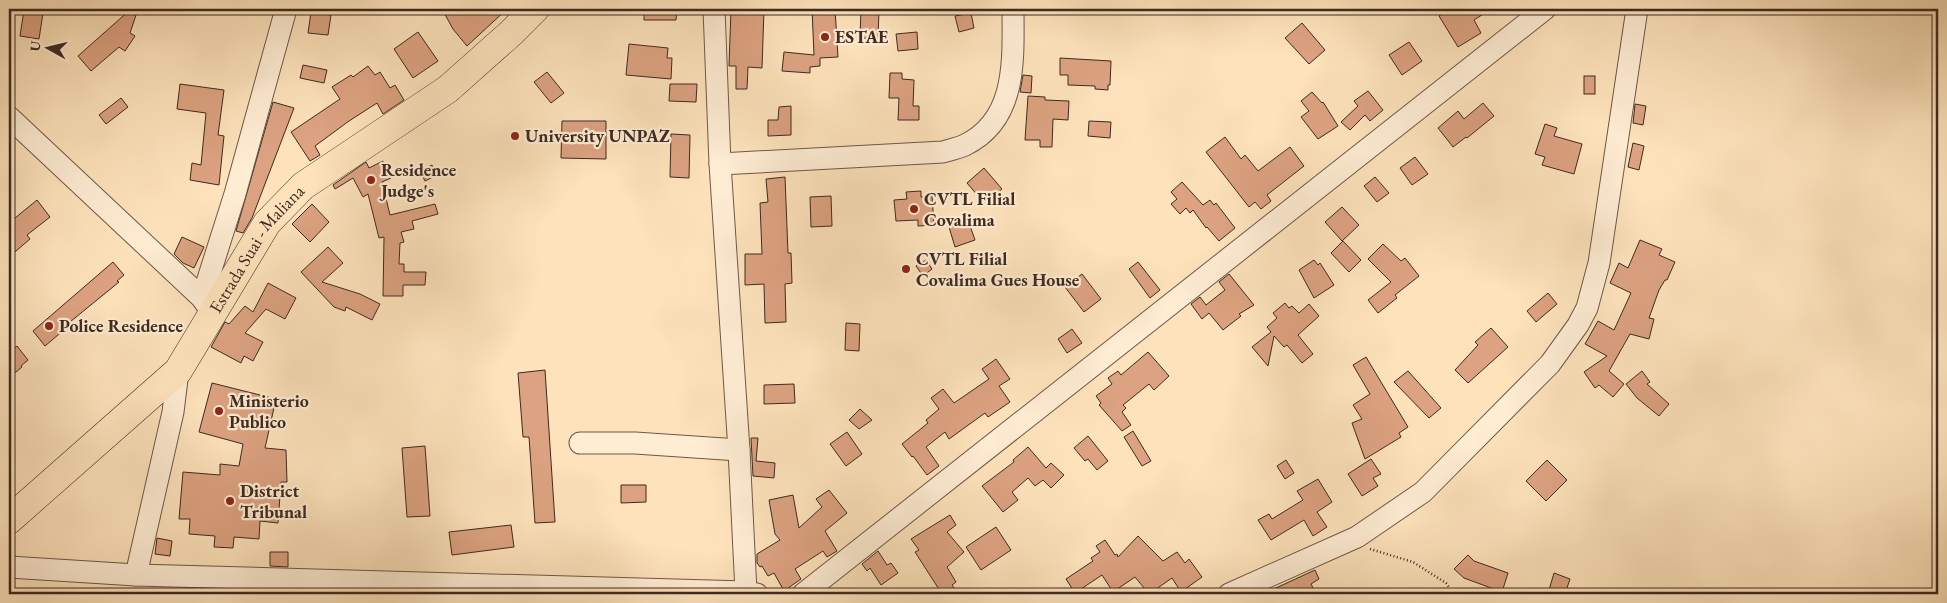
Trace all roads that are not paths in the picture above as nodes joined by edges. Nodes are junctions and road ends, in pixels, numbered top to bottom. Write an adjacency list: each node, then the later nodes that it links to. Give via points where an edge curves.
1 (286, 9): 9 (street)
2 (535, 9): 9 (main road, Estrada Suai - Maliana, via 448,89 303,186 267,223)
3 (714, 9): 8 (street)
4 (1013, 9): 8 (street, via 1010,86 1002,108 988,128 966,144 943,152)
5 (1545, 9): 17 (street)
6 (1637, 9): 18 (street, via 1599,263 1587,308 1578,325 1550,364 1423,492 1357,537)
7 (9, 117): 9 (street)
8 (720, 164): 12 (street)
9 (207, 306): 10 (main road, Estrada Suai - Maliana)
10 (178, 371): 13 (main road, Estrada Suai - Maliana); 15 (street, via 173,412)
11 (580, 443): 12 (street)
12 (739, 450): 16 (street)
13 (9, 520)
14 (9, 567): 15 (street)
15 (136, 575): 16 (street)
16 (752, 593)
17 (803, 594)
18 (1229, 594)

